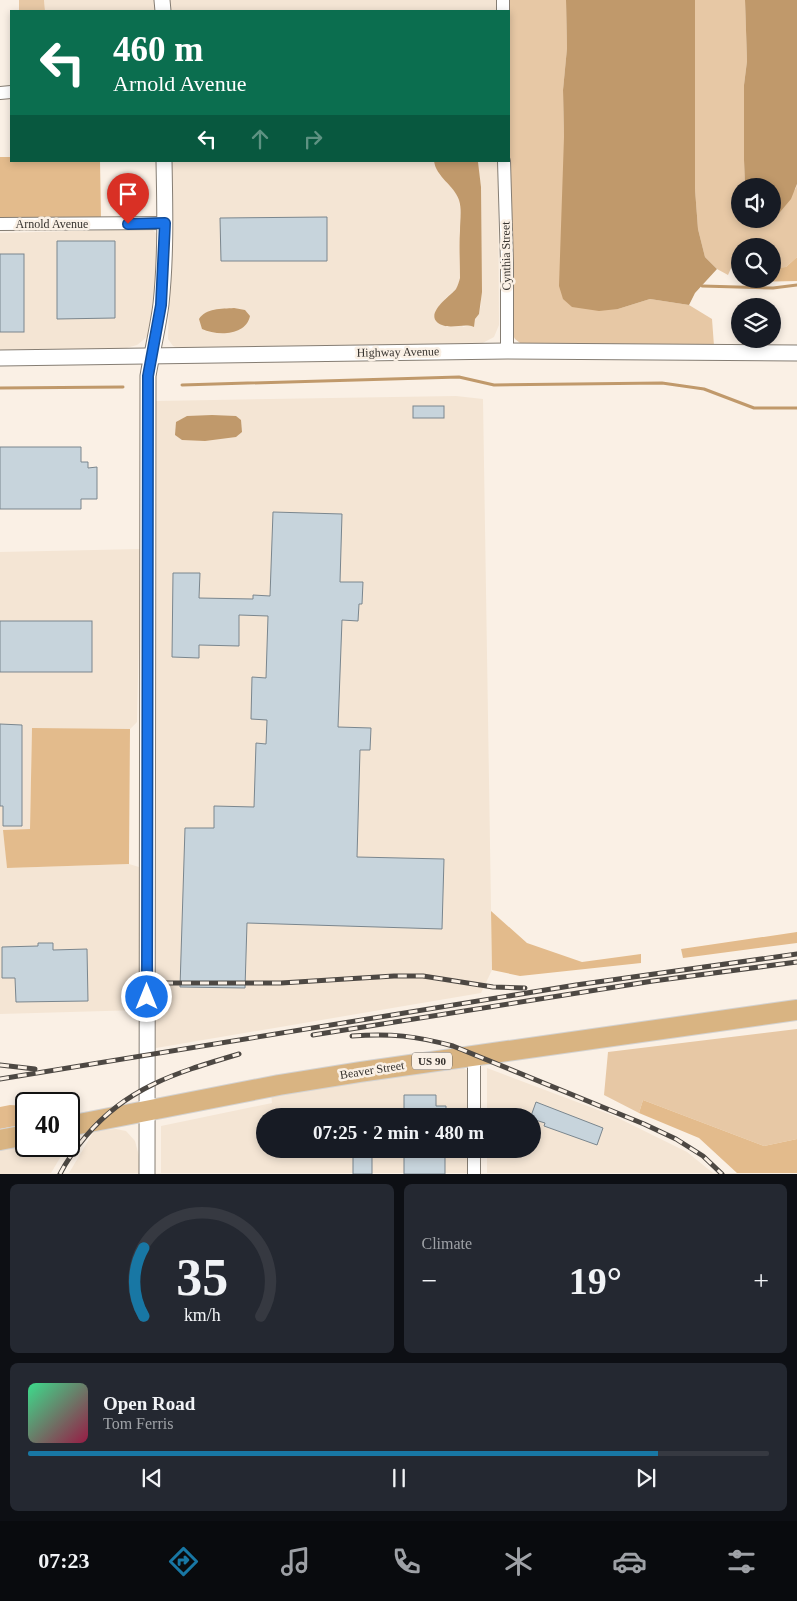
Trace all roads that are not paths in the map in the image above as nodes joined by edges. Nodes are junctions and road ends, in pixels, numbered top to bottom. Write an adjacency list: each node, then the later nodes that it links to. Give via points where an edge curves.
1 (164, 162): 3 (street)
2 (504, 162): 5 (street, Cynthia Street)
3 (165, 223): 4 (street, Arnold Avenue); 7 (street, via 161,305)
4 (0, 224)
5 (507, 350): 6 (street, Highway Avenue); 7 (street, Highway Avenue)
6 (797, 353)
7 (151, 356): 8 (street, Highway Avenue); 12 (street, via 148,376)
8 (0, 358)
9 (797, 1010): 10 (main road, Beaver Street / US 90)
10 (474, 1054): 11 (street); 12 (main road, Beaver Street / US 90, via 278,1085)
11 (474, 1108)
12 (147, 1110): 13 (main road, Beaver Street / US 90); 17 (street)
13 (80, 1124)
14 (15, 1137): 15 (main road)
15 (0, 1140)
16 (474, 1158): 18 (street)
17 (147, 1174)
18 (474, 1174)

